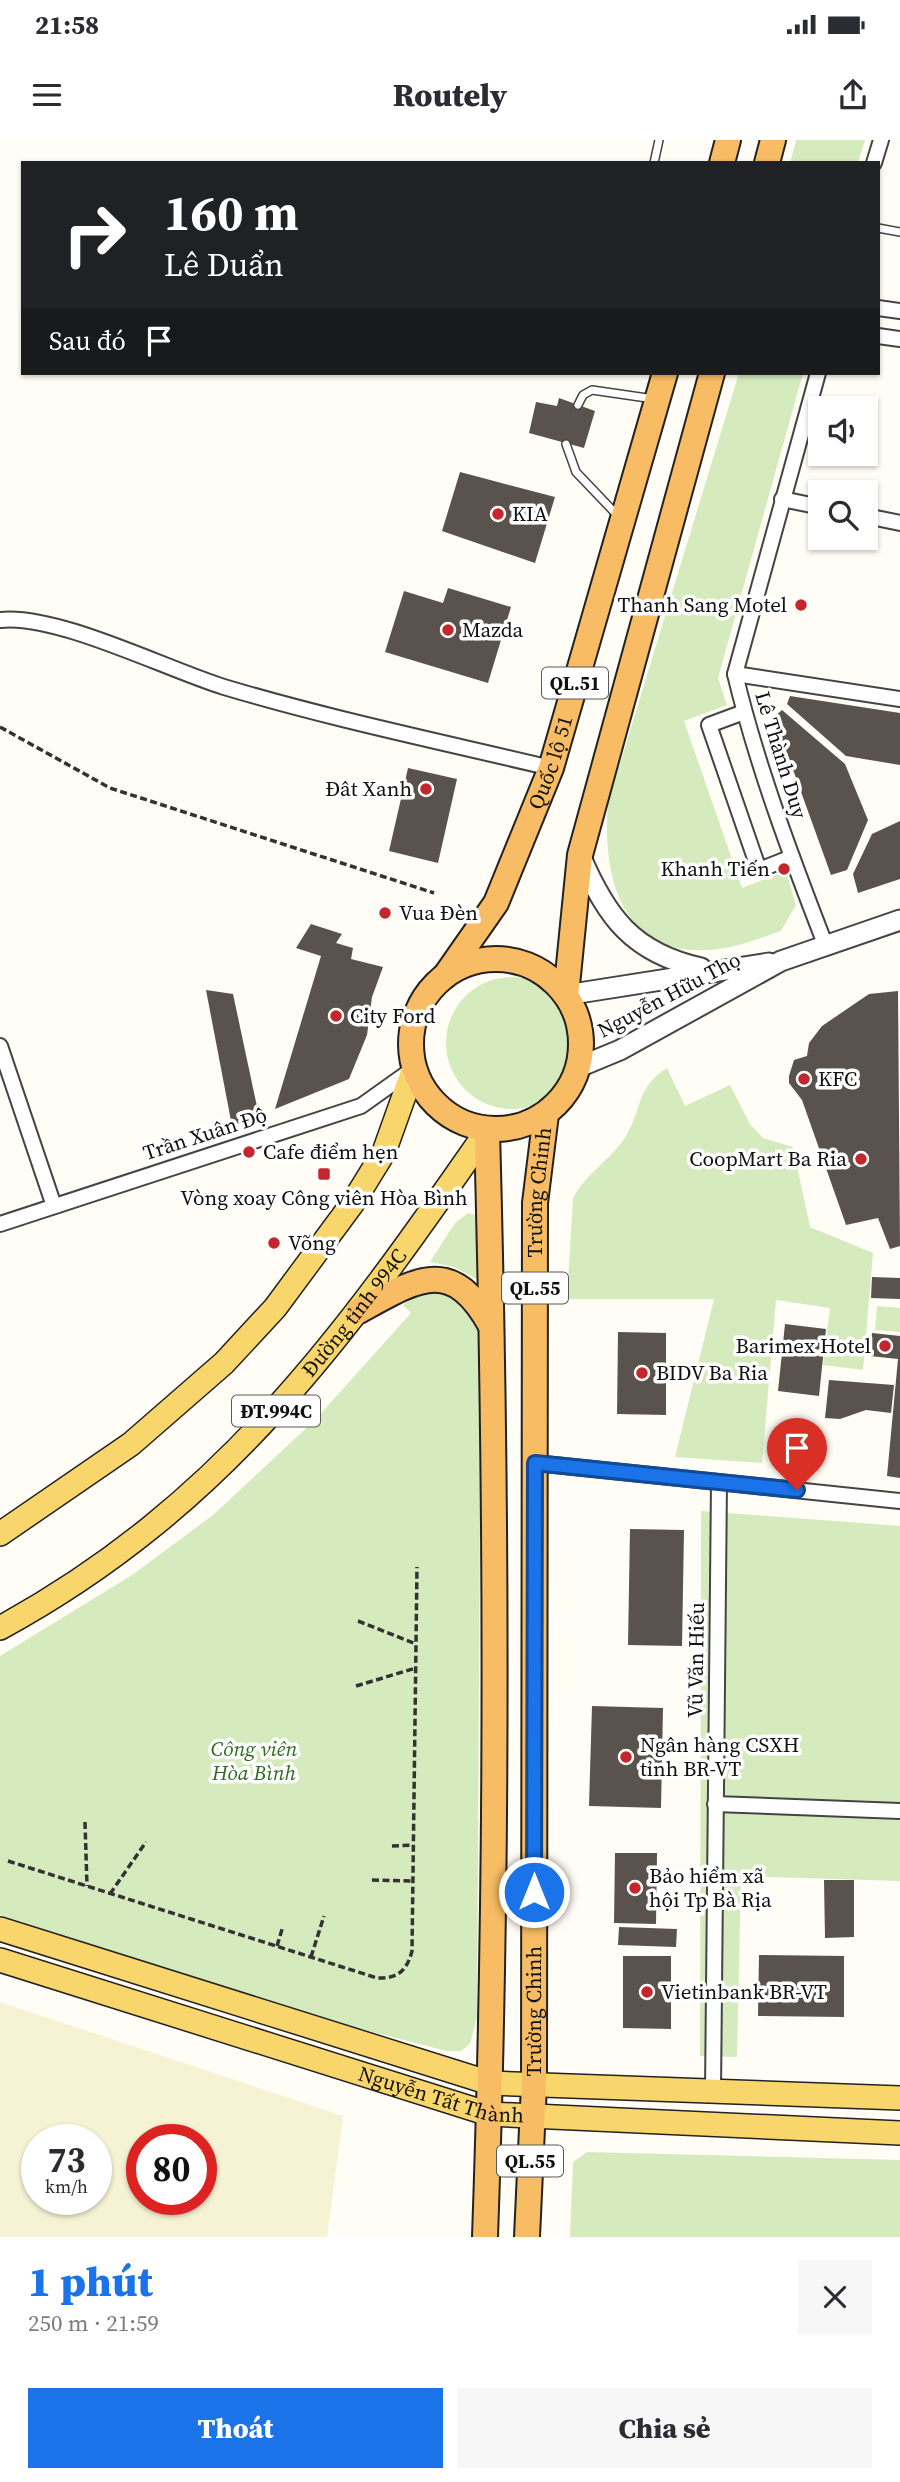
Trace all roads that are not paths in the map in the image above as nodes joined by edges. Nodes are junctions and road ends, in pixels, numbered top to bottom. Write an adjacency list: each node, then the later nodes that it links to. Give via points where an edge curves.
1 (659, 140): 5 (lane)
2 (728, 140): 6 (highway)
3 (773, 140): 7 (highway)
4 (881, 140): 8 (street)
5 (654, 161)
6 (723, 161)
7 (768, 161)
8 (875, 161)
9 (880, 229): 10 (lane)
10 (900, 232)
11 (880, 308): 12 (street)
12 (900, 311)
13 (880, 336): 14 (street)
14 (900, 339)
15 (664, 375): 18 (highway, Quốc lộ 51 / QL.51)
16 (711, 375): 31 (highway, QL.51)
17 (817, 375): 21 (street, Lê Thành Duy)
18 (658, 399): 19 (lane, via 592,390); 24 (highway, Quốc lộ 51 / QL.51)
19 (578, 405)
20 (566, 444): 24 (lane, via 576,472)
21 (782, 499): 22 (street); 27 (street, Lê Thành Duy)
22 (808, 504)
23 (878, 518): 25 (street)
24 (622, 520): 30 (highway, Quốc lộ 51 / QL.51)
25 (900, 523)
26 (0, 620): 30 (street, via 47,625 228,688)
27 (735, 674): 28 (street); 29 (street, Lê Thành Duy)
28 (900, 699)
29 (744, 712): 32 (street, Lê Thành Duy); 32 (street, via 709,725 759,870)
30 (551, 768): 37 (highway, Quốc lộ 51 / QL.51, via 496,903)
31 (580, 855): 36 (street, via 603,904 626,932 677,963); 38 (highway, QL.51)
32 (792, 856): 34 (street, Lê Thành Duy)
33 (900, 920): 34 (street, Nguyễn Hữu Thọ)
34 (825, 944): 35 (street, Nguyễn Hữu Thọ)
35 (781, 961): 36 (street, Nguyễn Hữu Thọ); 41 (street, Nguyễn Hữu Thọ)
36 (713, 970): 38 (street, Nguyễn Hữu Thọ)
37 (444, 976): 38 (highway, via 476,961 510,959 542,972); 40 (highway, via 430,990 412,1027)
38 (566, 996): 41 (highway, via 580,1030)
39 (0, 1045): 44 (street)
40 (415, 1068): 43 (highway, via 434,1103 449,1116); 44 (street, Trần Xuân Độ, via 361,1106); 51 (main road, ĐT.994C, via 384,1152 352,1204 275,1308 224,1363 131,1444)
41 (579, 1068): 42 (highway, via 562,1098)
42 (546, 1114): 43 (highway, via 518,1127); 48 (highway, Trường Chinh / QL.55, via 535,1203)
43 (487, 1130): 46 (main road, Đường tỉnh 994C / ĐT.994C); 47 (highway, Trường Chinh / QL.55)
44 (54, 1206): 45 (street, Trần Xuân Độ)
45 (0, 1224)
46 (359, 1311): 47 (highway, via 409,1283 431,1278 455,1284 478,1302); 52 (main road, Đường tỉnh 994C / ĐT.994C, via 266,1422 173,1511 67,1589)
47 (492, 1328): 57 (highway, Trường Chinh / QL.55)
48 (535, 1463): 49 (street); 58 (highway, Trường Chinh / QL.55)
49 (719, 1482): 50 (street); 53 (street, Vũ Văn Hiếu)
50 (900, 1501)
51 (0, 1534)
52 (0, 1628)
53 (715, 1804): 54 (street); 59 (street, Vũ Văn Hiếu)
54 (900, 1811)
55 (0, 1929): 57 (main road, Nguyễn Tất Thành)
56 (0, 1960): 61 (main road, Nguyễn Tất Thành)
57 (490, 2083): 58 (main road, Nguyễn Tất Thành); 61 (highway, Trường Chinh / QL.55)
58 (534, 2085): 59 (main road, Nguyễn Tất Thành); 62 (highway, Trường Chinh / QL.55)
59 (713, 2091): 60 (main road, Nguyễn Tất Thành)
60 (900, 2098)
61 (489, 2114): 62 (main road, Nguyễn Tất Thành); 64 (highway, Trường Chinh / QL.55)
62 (532, 2116): 63 (main road, Nguyễn Tất Thành); 65 (highway, Trường Chinh / QL.55)
63 (900, 2133)
64 (485, 2237)
65 (527, 2237)

